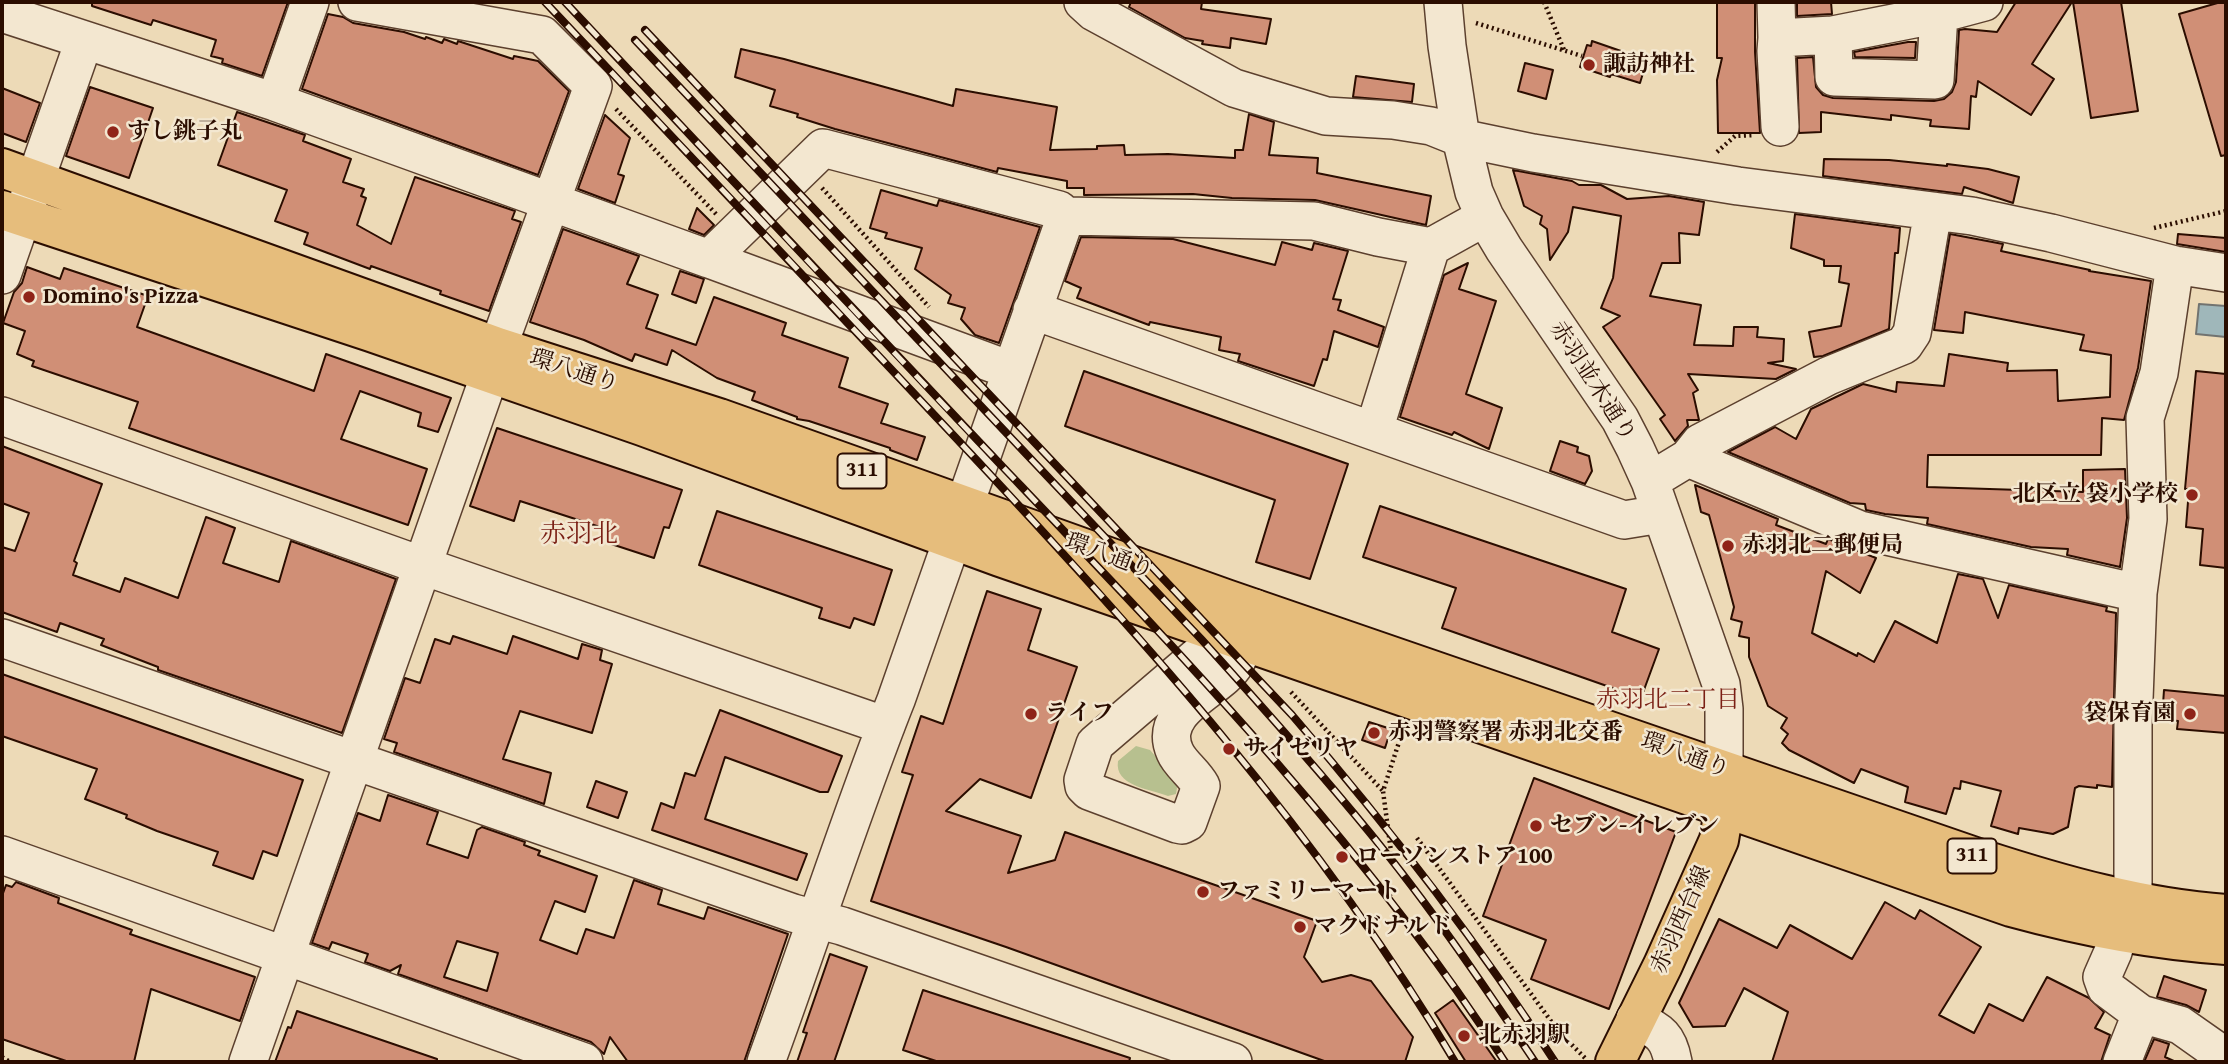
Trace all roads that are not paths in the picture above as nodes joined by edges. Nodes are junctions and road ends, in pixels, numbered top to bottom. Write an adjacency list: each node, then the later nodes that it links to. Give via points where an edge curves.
1 (310, 2): 12 (street)
2 (356, 2): 16 (street, via 542,35 593,86)
3 (1083, 2): 14 (street, via 1234,88 1326,116 1431,125)
4 (1443, 2): 14 (street, 赤羽並木通り)
5 (1776, 2): 10 (street)
6 (1984, 2): 7 (street)
7 (1939, 14): 9 (street); 9 (street, via 1935,80 1834,77)
8 (10, 22): 11 (street)
9 (1833, 35): 10 (street)
10 (1777, 38): 13 (street)
11 (84, 41): 12 (street); 15 (street)
12 (275, 103): 16 (street)
13 (1780, 127)
14 (1461, 138): 17 (street, via 1688,178); 20 (street, 赤羽並木通り)
15 (18, 174): 18 (street); 27 (main road, 環八通り / 311)
16 (550, 203): 22 (street); 27 (street)
17 (1933, 211): 23 (street, via 2051,233); 31 (street, via 1912,333 1904,345 1828,376 1699,443)
18 (11, 214): 25 (street); 27 (main road, 環八通り / 311)
19 (1066, 216): 21 (street, via 1314,221); 22 (street, via 1059,210 822,148); 26 (street)
20 (1485, 217): 21 (street); 32 (street, 赤羽並木通り, via 1620,419)
21 (1431, 247): 30 (street)
22 (709, 259): 28 (street)
23 (2175, 265): 24 (street); 35 (street, via 2159,373 2146,418 2148,519)
24 (2226, 273)
25 (2, 275)
26 (1032, 310): 28 (street); 30 (street)
27 (494, 360): 33 (main road, 環八通り / 311, via 642,426); 34 (street)
28 (1010, 370): 33 (street)
29 (2, 416): 34 (street)
30 (1374, 430): 32 (street, via 1624,520)
31 (1688, 458): 32 (street); 35 (street, via 1860,530)
32 (1655, 498): 42 (street, 赤羽並木通り, via 1721,684)
33 (958, 523): 36 (main road, 環八通り / 311); 38 (street)
34 (423, 566): 38 (street); 41 (street)
35 (2138, 593): 47 (street, via 2134,879)
36 (1241, 627): 39 (street); 40 (street, via 1234,666 1177,718); 42 (main road, 環八通り / 311, via 1390,654); 43 (main road, 環八通り / 311)
37 (2, 638): 41 (street)
38 (886, 726): 48 (street)
39 (1114, 727): 40 (street, via 1148,723 1163,727); 44 (street, via 1095,744 1084,786 1095,795 1177,824 1186,824)
40 (1174, 743): 44 (street, via 1200,786); 44 (street, via 1126,741 1111,757 1109,769 1121,785)
41 (355, 760): 48 (street); 50 (street)
42 (1724, 771): 43 (main road, 赤羽西台線); 47 (main road, 環八通り / 311, via 2036,877)
43 (1724, 810): 47 (main road, 環八通り / 311, via 2011,907); 52 (main road, 赤羽西台線, via 1719,840)
44 (1193, 811)
45 (2, 855): 50 (street)
46 (2226, 914): 47 (main road, 環八通り / 311)
47 (2125, 917): 49 (main road, 環八通り / 311, via 2157,939); 51 (street, via 2102,977 2112,993)
48 (818, 920): 55 (street); 56 (street)
49 (2226, 945)
50 (286, 956): 53 (street); 54 (street)
51 (2141, 1014): 59 (street); 60 (street, via 2180,1025 2224,1056)
52 (1635, 1019): 57 (main road, 赤羽西台線); 58 (street, via 1660,1032)
53 (248, 1062)
54 (584, 1062)
55 (766, 1062)
56 (1233, 1062)
57 (1615, 1062)
58 (1673, 1062)
59 (2122, 1062)
60 (2222, 1062)

